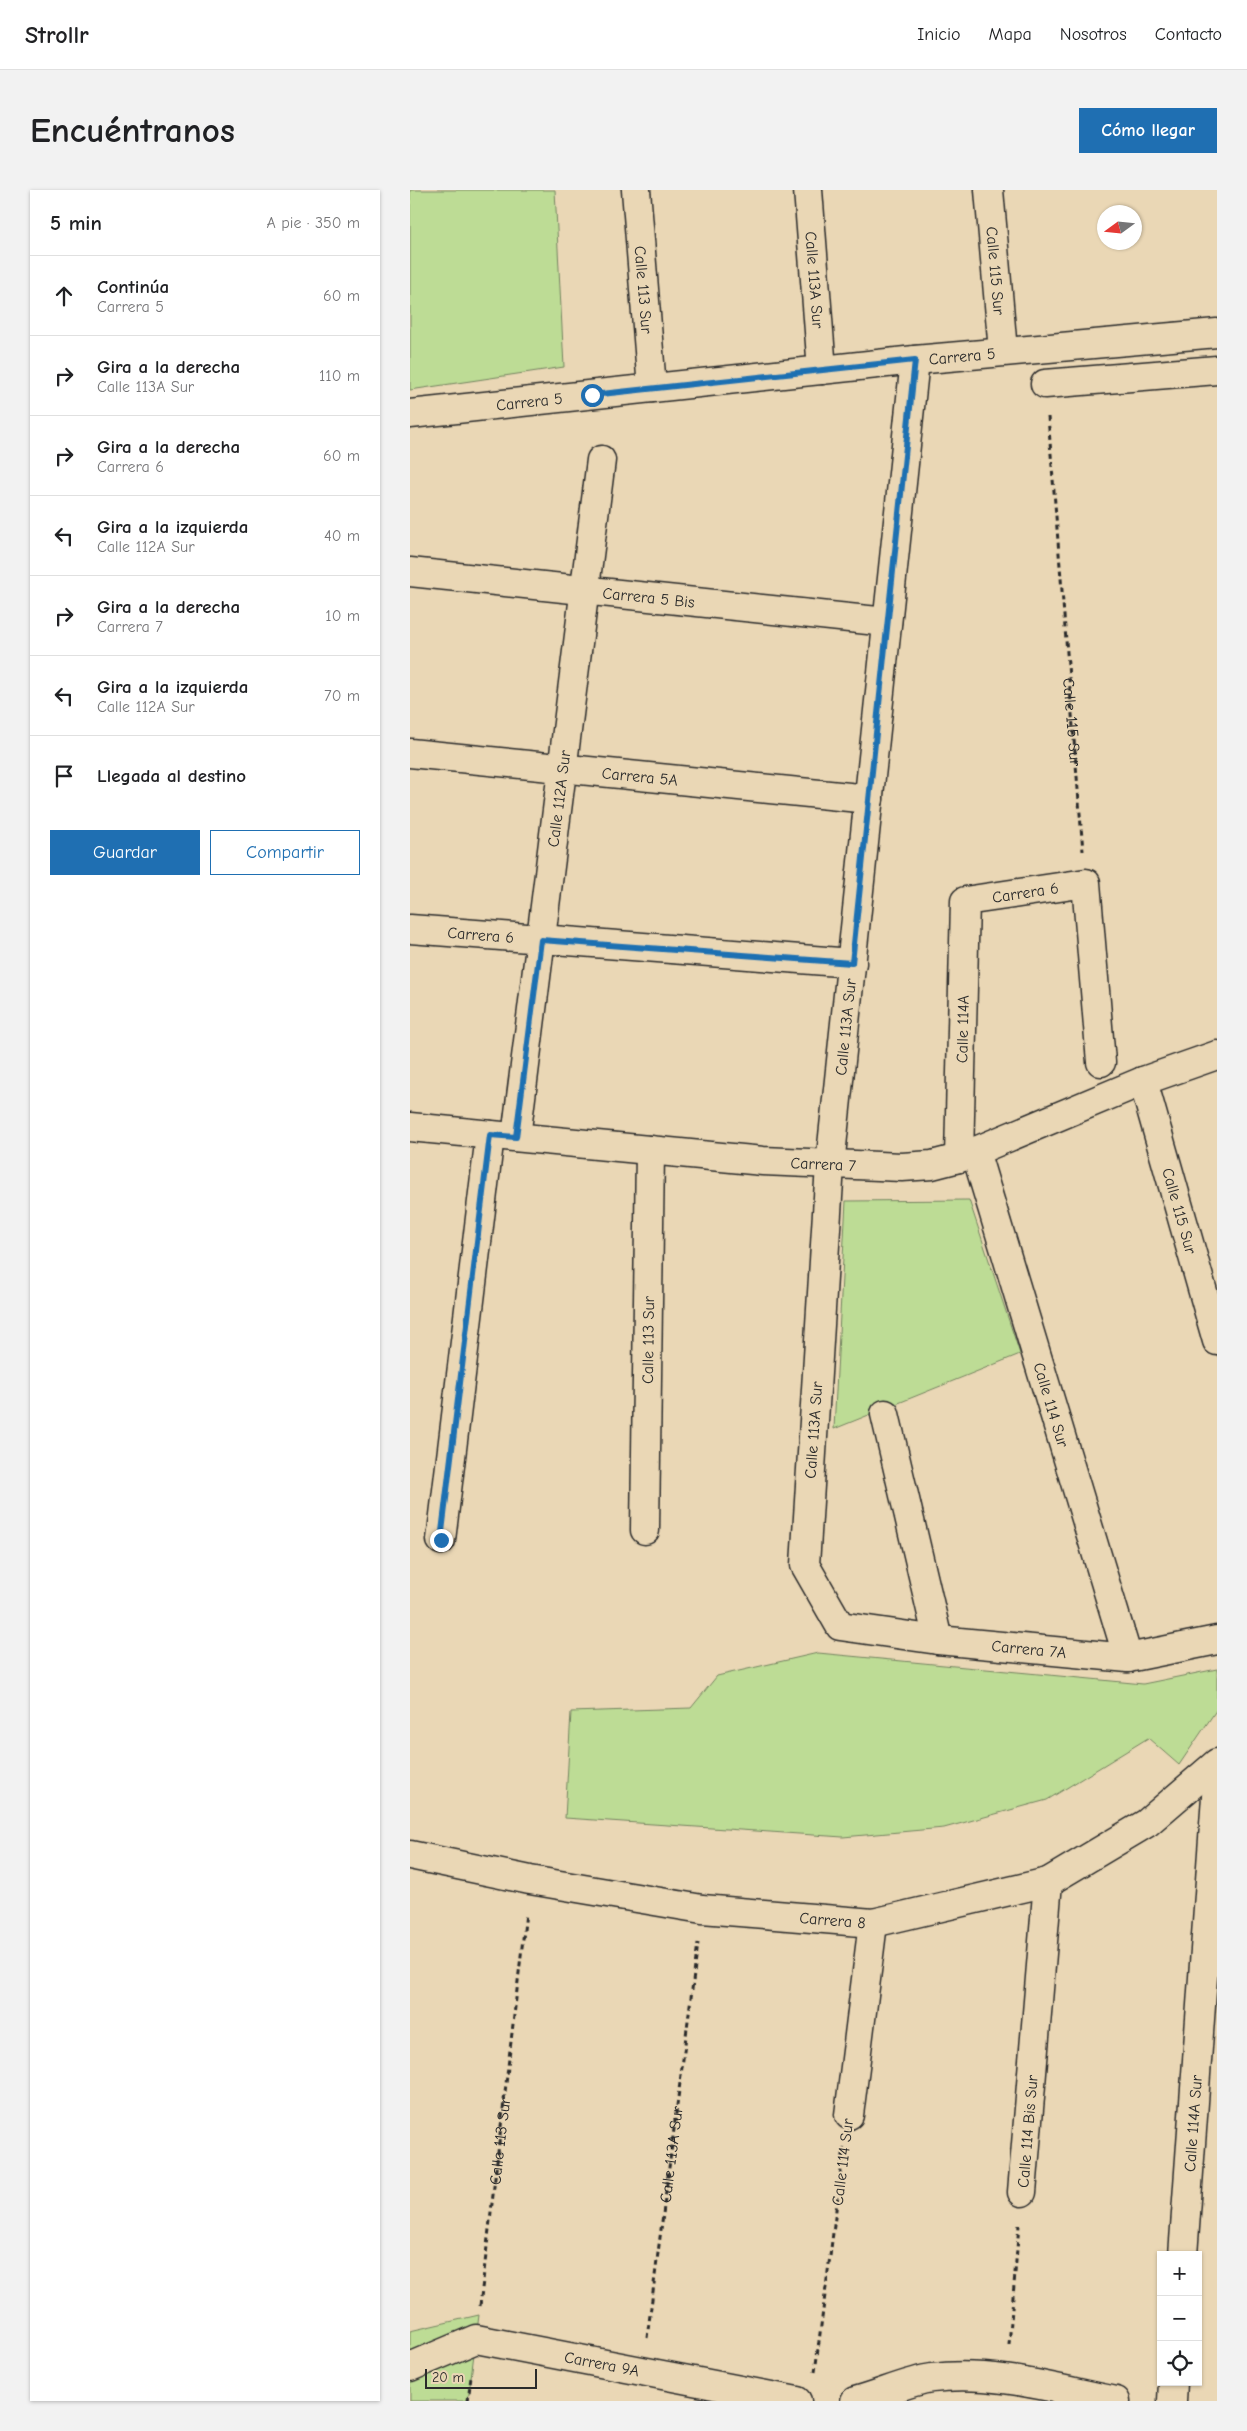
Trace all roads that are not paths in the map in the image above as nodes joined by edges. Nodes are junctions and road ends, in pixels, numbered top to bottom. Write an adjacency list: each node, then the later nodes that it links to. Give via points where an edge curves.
1 (636, 190): 10 (street, Calle 113 Sur)
2 (808, 190): 7 (street, Calle 113A Sur)
3 (989, 190): 5 (street, Calle 115 Sur)
4 (1217, 333): 5 (street, Carrera 5)
5 (1003, 351): 6 (street, Carrera 5)
6 (915, 360): 7 (street, Carrera 5); 15 (street, Calle 113A Sur)
7 (822, 370): 10 (street, Carrera 5)
8 (1217, 370): 9 (street)
9 (1045, 384)
10 (652, 388): 11 (street, Carrera 5)
11 (410, 414)
12 (601, 460): 14 (street, Calle 112A Sur)
13 (410, 572): 14 (street, Carrera 5 Bis)
14 (585, 591): 15 (street, Carrera 5 Bis); 17 (street, Calle 112A Sur)
15 (887, 622): 18 (street, Calle 113A Sur)
16 (410, 753): 17 (street, Carrera 5A)
17 (562, 769): 18 (street, Carrera 5A); 21 (street, Calle 112A Sur)
18 (869, 799): 22 (street, Calle 113A Sur)
19 (965, 901): 24 (street, Carrera 6, via 1086,883); 29 (street, Calle 114A)
20 (410, 929): 21 (street, Carrera 6)
21 (541, 940): 22 (street, Carrera 6); 27 (street, Calle 112A Sur)
22 (852, 963): 30 (street, Calle 113A Sur)
23 (1217, 1055): 25 (street, Carrera 7)
24 (1101, 1062)
25 (1143, 1082): 29 (street, Carrera 7); 31 (street, Calle 115 Sur)
26 (410, 1127): 27 (street, Carrera 7)
27 (503, 1136): 28 (street, Carrera 7); 34 (street, Calle 112A Sur)
28 (650, 1150): 30 (street, Carrera 7); 33 (street, Calle 113 Sur)
29 (967, 1154): 30 (street, Carrera 7, via 932,1165); 38 (street, Calle 114 Sur)
30 (830, 1165): 35 (street, Calle 113A Sur, via 805,1564)
31 (1217, 1341)
32 (885, 1414): 36 (street)
33 (645, 1530)
34 (441, 1540)
35 (840, 1626): 36 (street, Carrera 7A)
36 (938, 1640): 38 (street, Carrera 7A)
37 (1217, 1640): 38 (street, Carrera 7A)
38 (1128, 1658)
39 (1217, 1763): 42 (street, Carrera 8, via 1147,1823)
40 (1217, 1783): 44 (street, Calle 114A Sur)
41 (410, 1855): 43 (street, Carrera 8, via 530,1880 702,1909)
42 (1048, 1882): 43 (street, Carrera 8); 46 (street, Calle 114 Bis Sur)
43 (873, 1923): 45 (street, Calle 114 Sur)
44 (1208, 2024): 47 (street, Calle 114A Sur)
45 (849, 2115)
46 (1022, 2192)
47 (1183, 2251)
48 (410, 2366): 50 (street, Carrera 9A, via 476,2339 643,2370)
49 (1173, 2386): 53 (street)
50 (806, 2391)
51 (855, 2401): 52 (street, via 931,2378 977,2377 1006,2379)
52 (1116, 2401)
53 (1172, 2401)

